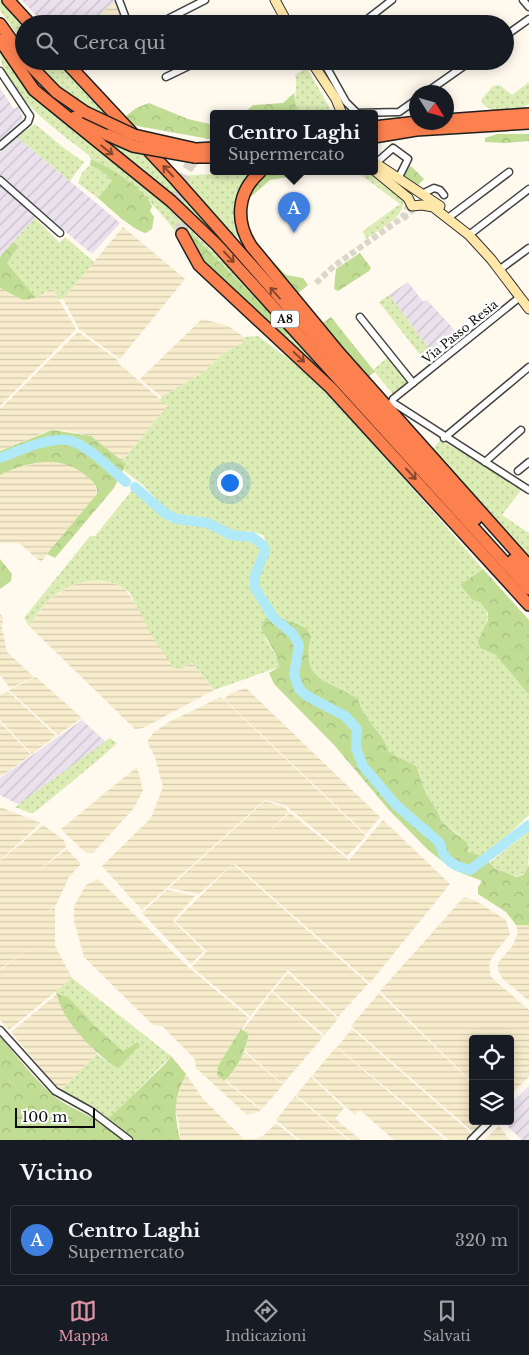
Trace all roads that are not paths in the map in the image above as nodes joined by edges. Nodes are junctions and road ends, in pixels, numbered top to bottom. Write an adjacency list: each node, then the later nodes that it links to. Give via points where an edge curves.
1 (8, 0): 8 (highway)
2 (119, 0): 9 (street)
3 (205, 0): 10 (street)
4 (275, 0): 11 (main road)
5 (392, 0): 12 (street)
6 (523, 0): 7 (street)
7 (529, 7)
8 (22, 15)
9 (125, 15)
10 (176, 15)
11 (281, 15)
12 (373, 15)
13 (529, 19): 15 (street)
14 (0, 24): 17 (highway)
15 (514, 30)
16 (0, 40): 18 (highway, A8)
17 (15, 45)
18 (15, 57)
19 (25, 70): 75 (highway, A8, one-way to 75, via 34,90 49,104 192,220)
20 (27, 70): 44 (highway, bridge, via 82,122 108,135 133,146)
21 (28, 70): 44 (highway, bridge, via 85,112 134,135)
22 (73, 70): 74 (highway, A8, one-way to 22, via 176,180)
23 (180, 70): 28 (street)
24 (316, 70): 30 (main road)
25 (328, 70): 34 (street)
26 (458, 70): 29 (street)
27 (0, 71): 42 (street, via 30,116 28,122)
28 (166, 77)
29 (437, 85)
30 (335, 104): 32 (main road); 33 (main road)
31 (409, 105): 35 (street, via 399,112)
32 (336, 110)
33 (339, 110)
34 (354, 110)
35 (378, 112)
36 (529, 114): 37 (highway)
37 (454, 119)
38 (529, 123): 39 (highway)
39 (454, 125)
40 (409, 127): 41 (highway)
41 (378, 131)
42 (0, 146)
43 (210, 149): 44 (highway)
44 (195, 153): 45 (highway)
45 (210, 156)
46 (378, 164): 51 (street, via 393,148 408,159)
47 (378, 167): 51 (main road)
48 (378, 167): 55 (main road)
49 (509, 172): 56 (street)
50 (257, 175): 73 (highway, via 249,184 240,205 242,228 251,246 340,354)
51 (398, 179): 55 (main road)
52 (0, 180): 57 (street)
53 (529, 189): 59 (street)
54 (444, 195): 55 (street, via 434,188)
55 (418, 197): 56 (main road, via 445,210)
56 (448, 218): 59 (main road)
57 (60, 233)
58 (182, 234): 76 (highway, one-way to 76, via 199,265 332,388)
59 (469, 235): 61 (main road)
60 (529, 248): 61 (street)
61 (499, 270): 62 (main road)
62 (520, 298): 63 (main road); 66 (street, Via Passo Resia)
63 (529, 309)
64 (360, 317): 66 (street)
65 (529, 367): 68 (street)
66 (414, 383): 68 (street, Via Passo Resia, via 392,402)
67 (521, 430): 69 (street)
68 (444, 438): 69 (street)
69 (485, 462): 72 (street)
70 (529, 462): 71 (street)
71 (518, 471)
72 (529, 490)
73 (529, 566)
74 (529, 578)
75 (529, 589)
76 (529, 605)
77 (0, 1030): 79 (street, via 56,1091)
78 (486, 1125): 80 (street)
79 (129, 1140)
80 (471, 1140)

